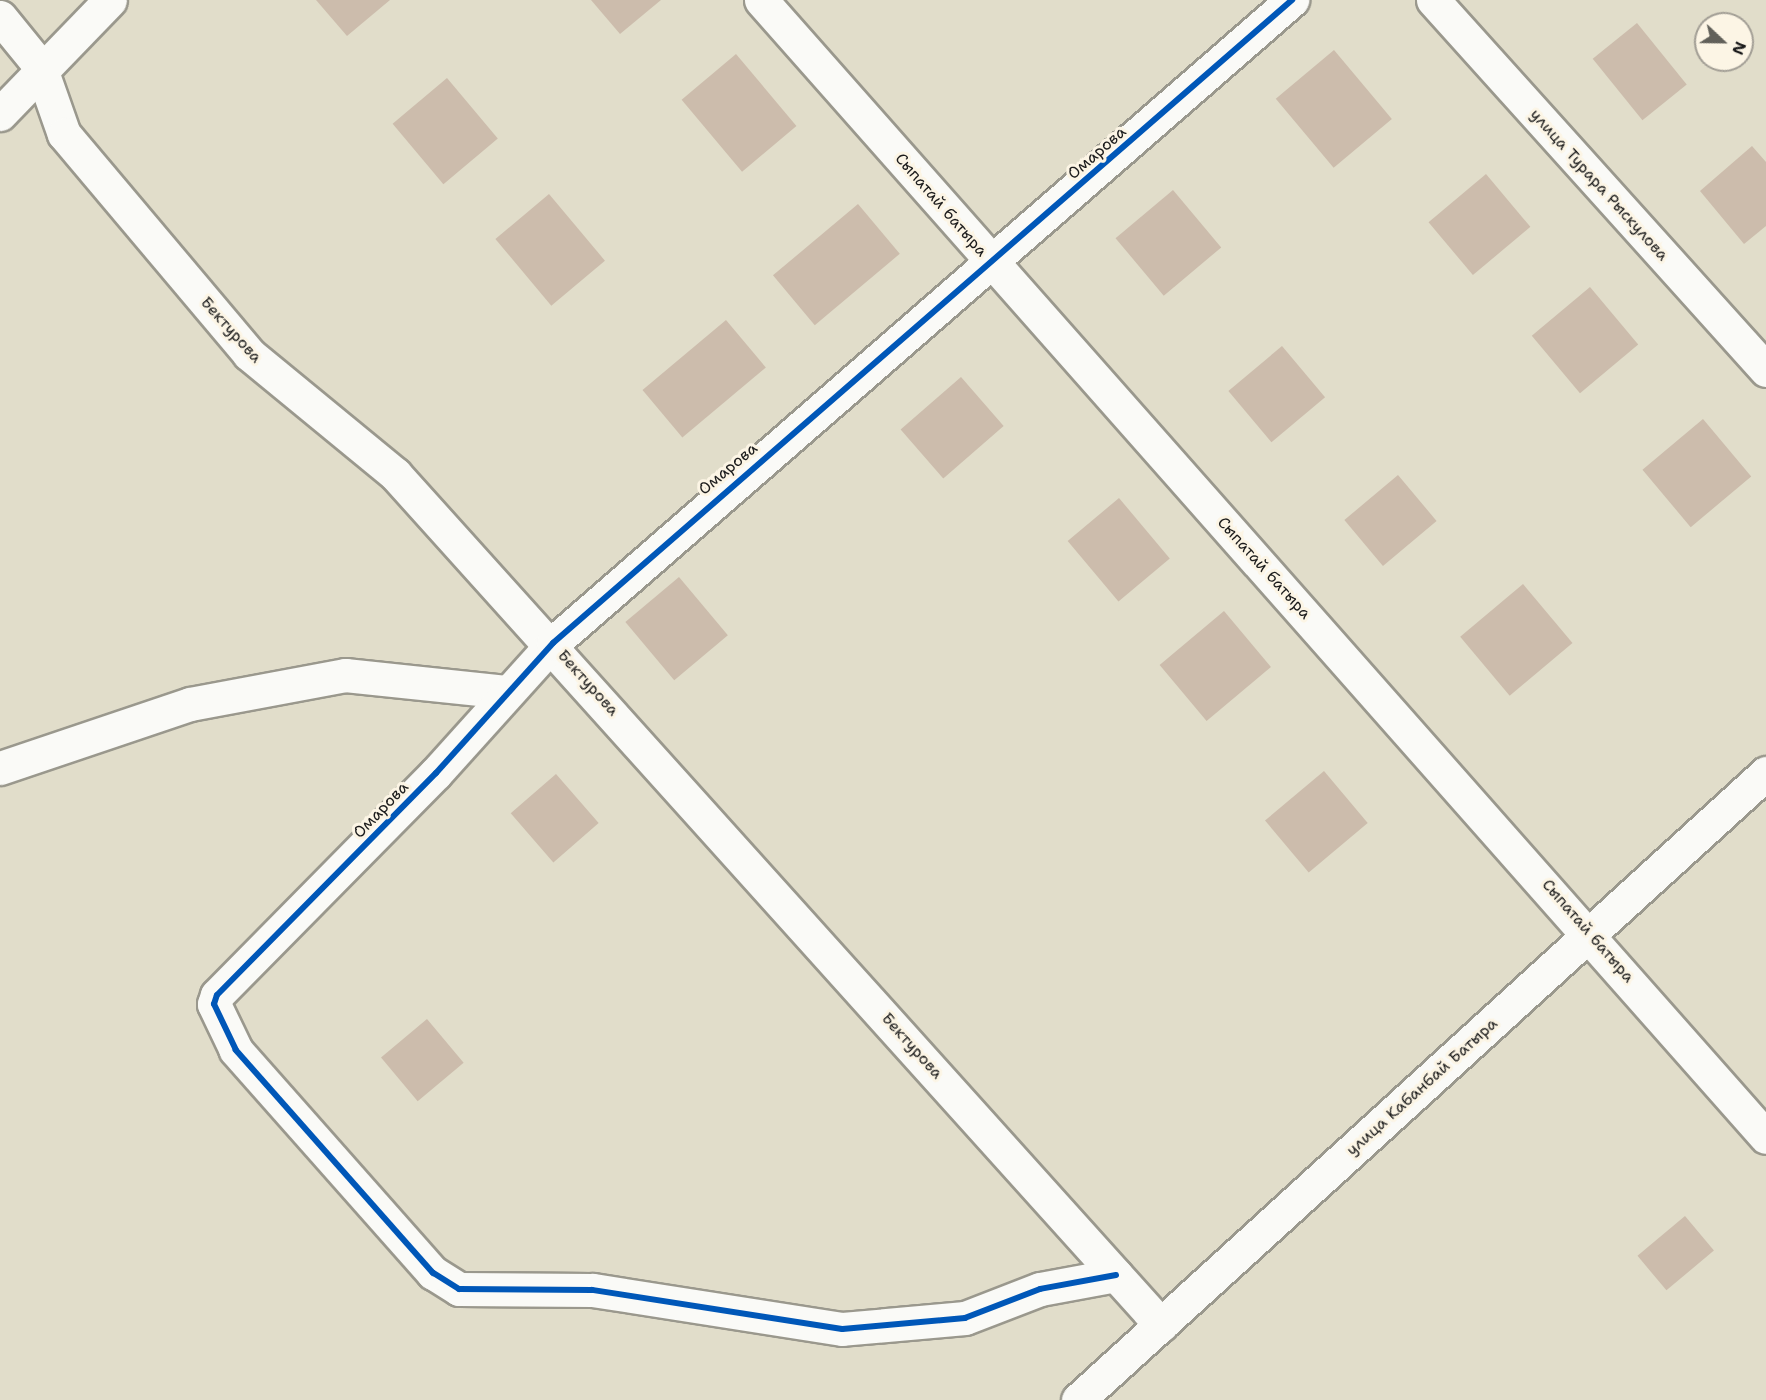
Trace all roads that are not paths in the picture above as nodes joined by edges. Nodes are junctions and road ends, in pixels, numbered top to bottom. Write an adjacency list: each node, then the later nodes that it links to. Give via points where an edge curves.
1 (110, 0): 6 (street)
2 (761, 0): 8 (street, Сыпатай батыра)
3 (1292, 0): 8 (street, Омарова)
4 (1433, 0): 9 (street, улица Турара Рыскулова)
5 (0, 17): 6 (street, Бектурова)
6 (40, 66): 7 (street); 10 (street, Бектурова, via 64,134 249,354 395,474)
7 (0, 114)
8 (991, 263): 10 (street, Омарова); 14 (street, Сыпатай батыра)
9 (1766, 370)
10 (553, 643): 11 (street, Омарова); 16 (street, Бектурова)
11 (508, 692): 12 (street, via 345,675 190,704); 16 (street, Омарова, via 217,995 214,1004 236,1050 433,1273 459,1289 592,1290 842,1329 965,1318 1040,1289)
12 (0, 768)
13 (1766, 773): 14 (street, улица Кабанбай Батыра)
14 (1591, 934): 15 (street, Сыпатай батыра); 17 (street, улица Кабанбай Батыра)
15 (1766, 1137)
16 (1116, 1275): 17 (street, Бектурова)
17 (1161, 1325): 18 (street, улица Кабанбай Батыра)
18 (1078, 1400)

